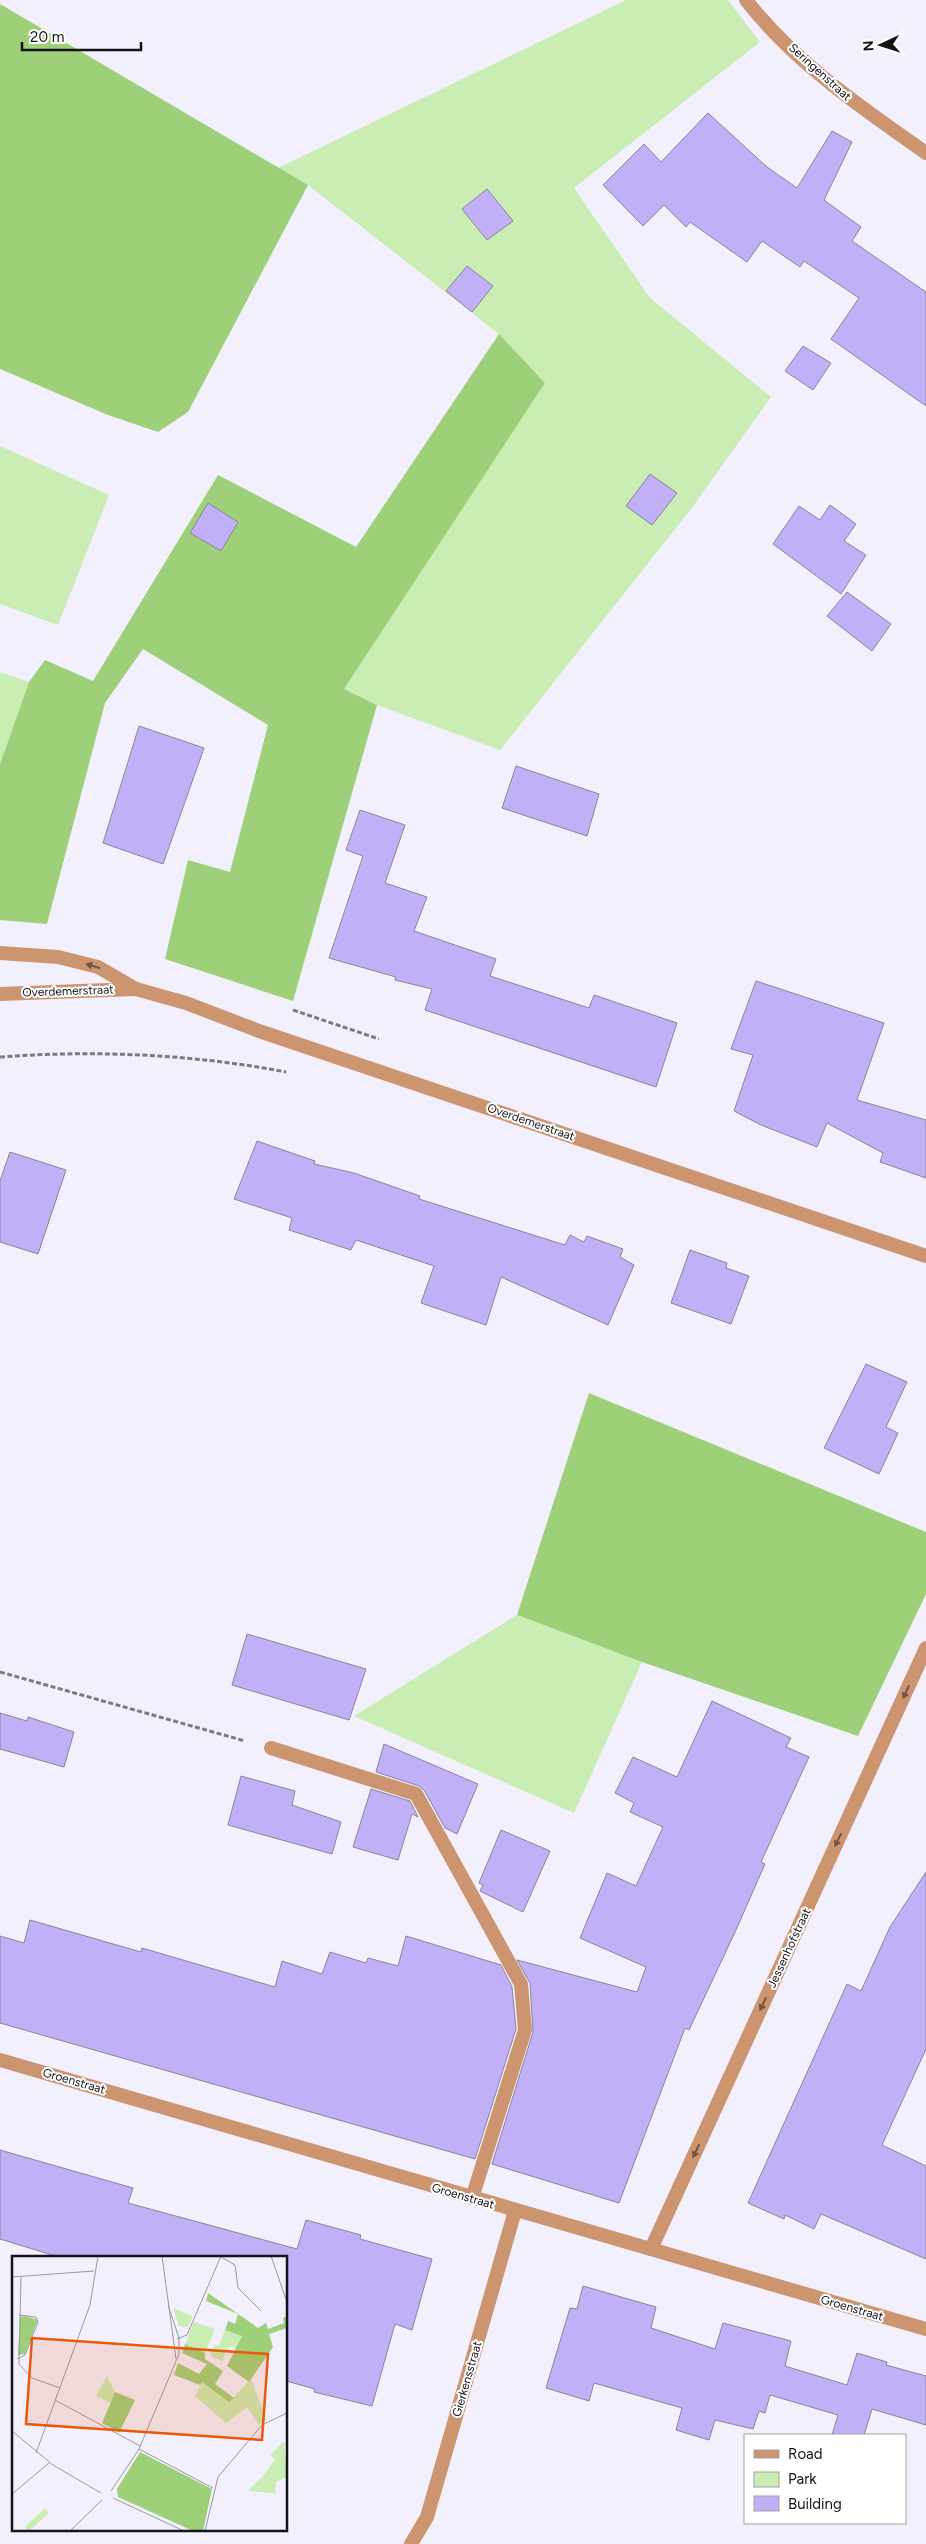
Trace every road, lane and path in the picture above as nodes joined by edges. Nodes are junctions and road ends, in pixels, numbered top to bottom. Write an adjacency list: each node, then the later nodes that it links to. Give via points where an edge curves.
1 (746, 0): 2 (street, Seringenstraat, via 762,20 842,94)
2 (926, 153)
3 (0, 954): 4 (street, Overdemerstraat, one-way to 3, via 98,967 58,956)
4 (136, 988): 5 (street, Overdemerstraat); 8 (street, Overdemerstraat)
5 (0, 994)
6 (0, 1057): 7 (path, via 107,1054 212,1062)
7 (292, 1073)
8 (926, 1256)
9 (926, 1648): 15 (street, Jessenhofstraat, one-way to 15)
10 (0, 1672): 11 (path)
11 (271, 1748): 13 (street, via 416,1794 521,1984 525,2030)
12 (0, 2060): 13 (street, Groenstraat)
13 (472, 2198): 14 (street, Groenstraat)
14 (515, 2211): 15 (street, Groenstraat); 17 (street, Gierkensstraat, via 427,2517)
15 (651, 2249): 16 (street, Groenstraat)
16 (926, 2329)
17 (411, 2544)

